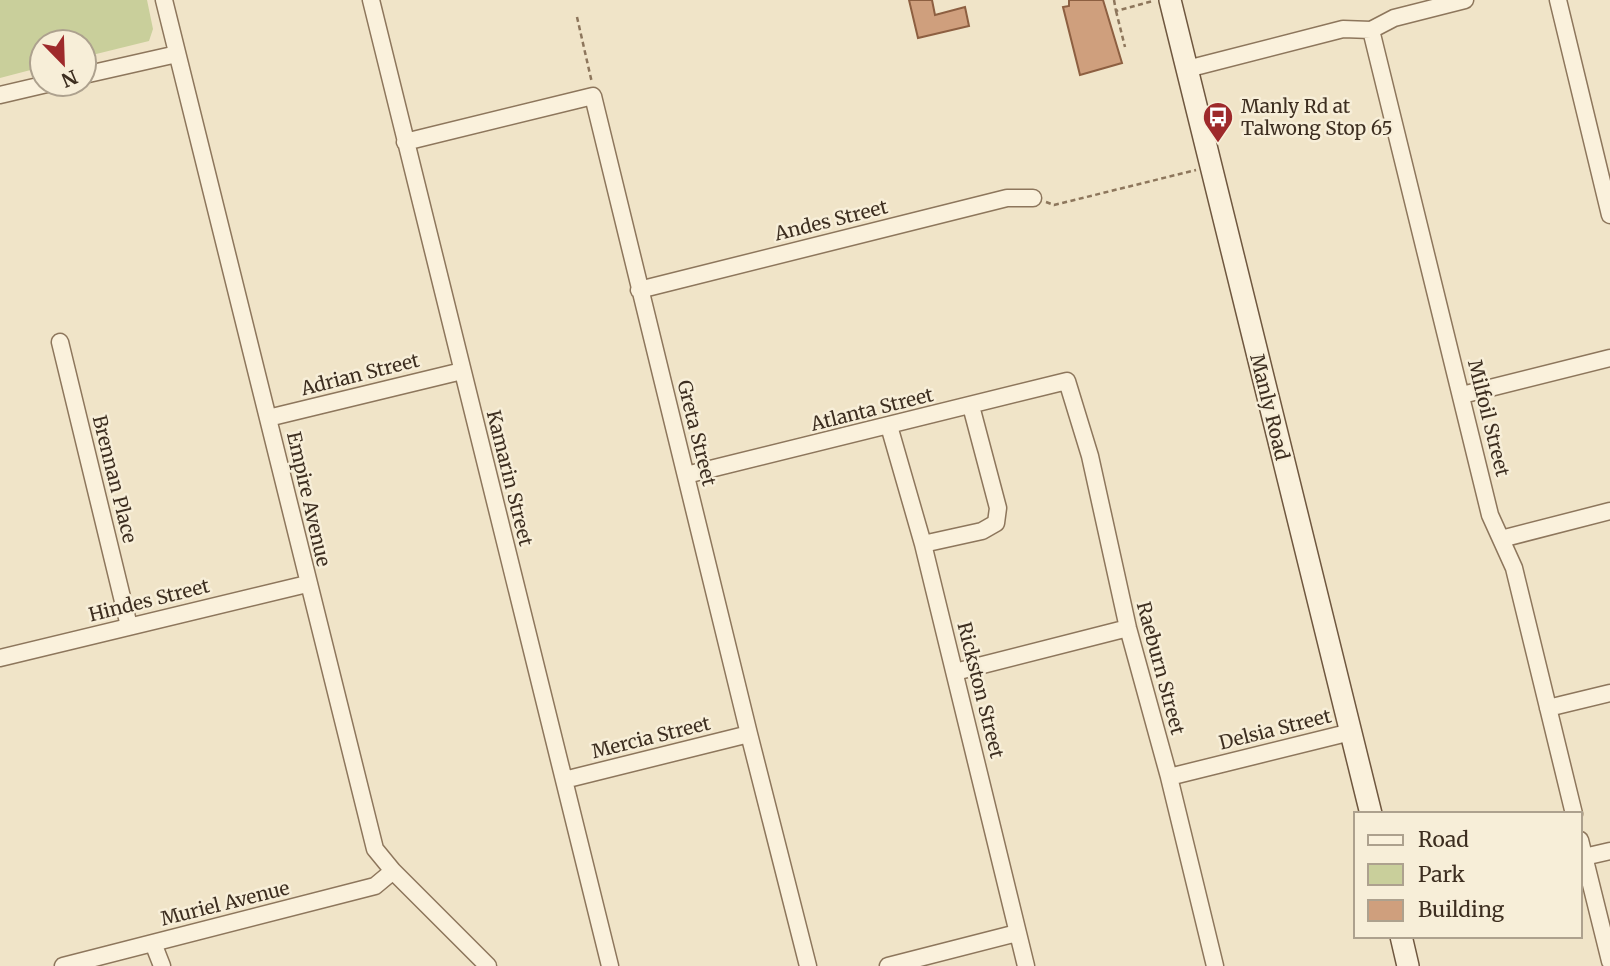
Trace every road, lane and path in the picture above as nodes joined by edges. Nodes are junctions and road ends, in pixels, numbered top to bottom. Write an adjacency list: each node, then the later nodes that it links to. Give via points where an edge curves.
1 (164, 0): 12 (street, Empire Avenue)
2 (371, 0): 18 (street, Kamarin Street)
3 (1114, 0): 8 (path)
4 (1170, 0): 13 (main road, Manly Road)
5 (1465, 0): 10 (street, via 1394,18)
6 (1558, 0): 21 (street)
7 (1154, 1): 8 (path)
8 (1116, 11): 11 (path)
9 (576, 17): 17 (path)
10 (1371, 30): 13 (street, via 1343,29); 27 (street, Milfoil Street)
11 (1125, 47)
12 (177, 54): 14 (street); 29 (street, Empire Avenue)
13 (1187, 69): 42 (main road, Manly Road)
14 (98, 72)
15 (28, 88): 16 (street)
16 (0, 95)
17 (593, 96): 18 (street); 22 (street, Greta Street)
18 (405, 142): 25 (street, Kamarin Street)
19 (1196, 170): 20 (path, via 1054,205)
20 (1033, 198): 22 (street, Andes Street, via 1007,198)
21 (1610, 215)
22 (639, 290): 31 (street, Greta Street)
23 (60, 342): 36 (street, Brennan Place)
24 (1610, 358): 27 (street)
25 (462, 371): 29 (street, Adrian Street); 45 (street, Kamarin Street)
26 (1067, 381): 28 (street, Atlanta Street); 37 (street, Raeburn Street, via 1090,456)
27 (1462, 395): 33 (street, Milfoil Street, via 1490,516)
28 (971, 406): 30 (street, Atlanta Street); 34 (street, via 999,509 996,523 982,531)
29 (268, 418): 35 (street, Empire Avenue)
30 (889, 426): 31 (street, Atlanta Street); 34 (street, Rickston Street)
31 (686, 475): 43 (street, Greta Street)
32 (1610, 510): 33 (street)
33 (1501, 539): 41 (street, Milfoil Street, via 1514,568)
34 (923, 544): 39 (street, Rickston Street)
35 (307, 584): 36 (street, Hindes Street); 51 (street, Empire Avenue, via 375,849)
36 (129, 626): 38 (street, Hindes Street)
37 (1128, 628): 39 (street); 44 (street, Raeburn Street)
38 (0, 658)
39 (955, 672): 52 (street, Rickston Street)
40 (1610, 692): 41 (street)
41 (1548, 708): 47 (street, Milfoil Street)
42 (1350, 732): 44 (street, Delsia Street); 46 (main road, Manly Road)
43 (748, 734): 45 (street, Mercia Street); 60 (street, Greta Street)
44 (1169, 777): 63 (street, Raeburn Street)
45 (564, 780): 59 (street, Kamarin Street)
46 (1370, 812)
47 (1574, 812)
48 (1582, 848): 50 (street)
49 (1610, 851): 50 (street)
50 (1584, 857): 55 (street)
51 (393, 871): 54 (street, Muriel Avenue, via 375,886); 58 (street, Empire Avenue)
52 (1017, 933): 61 (street); 62 (street, Rickston Street)
53 (1401, 938): 64 (main road)
54 (153, 943): 56 (street, Muriel Avenue); 57 (street)
55 (1610, 961)
56 (63, 966)
57 (162, 966)
58 (488, 966)
59 (610, 966)
60 (808, 966)
61 (887, 966)
62 (1026, 966)
63 (1215, 966)
64 (1408, 966)

